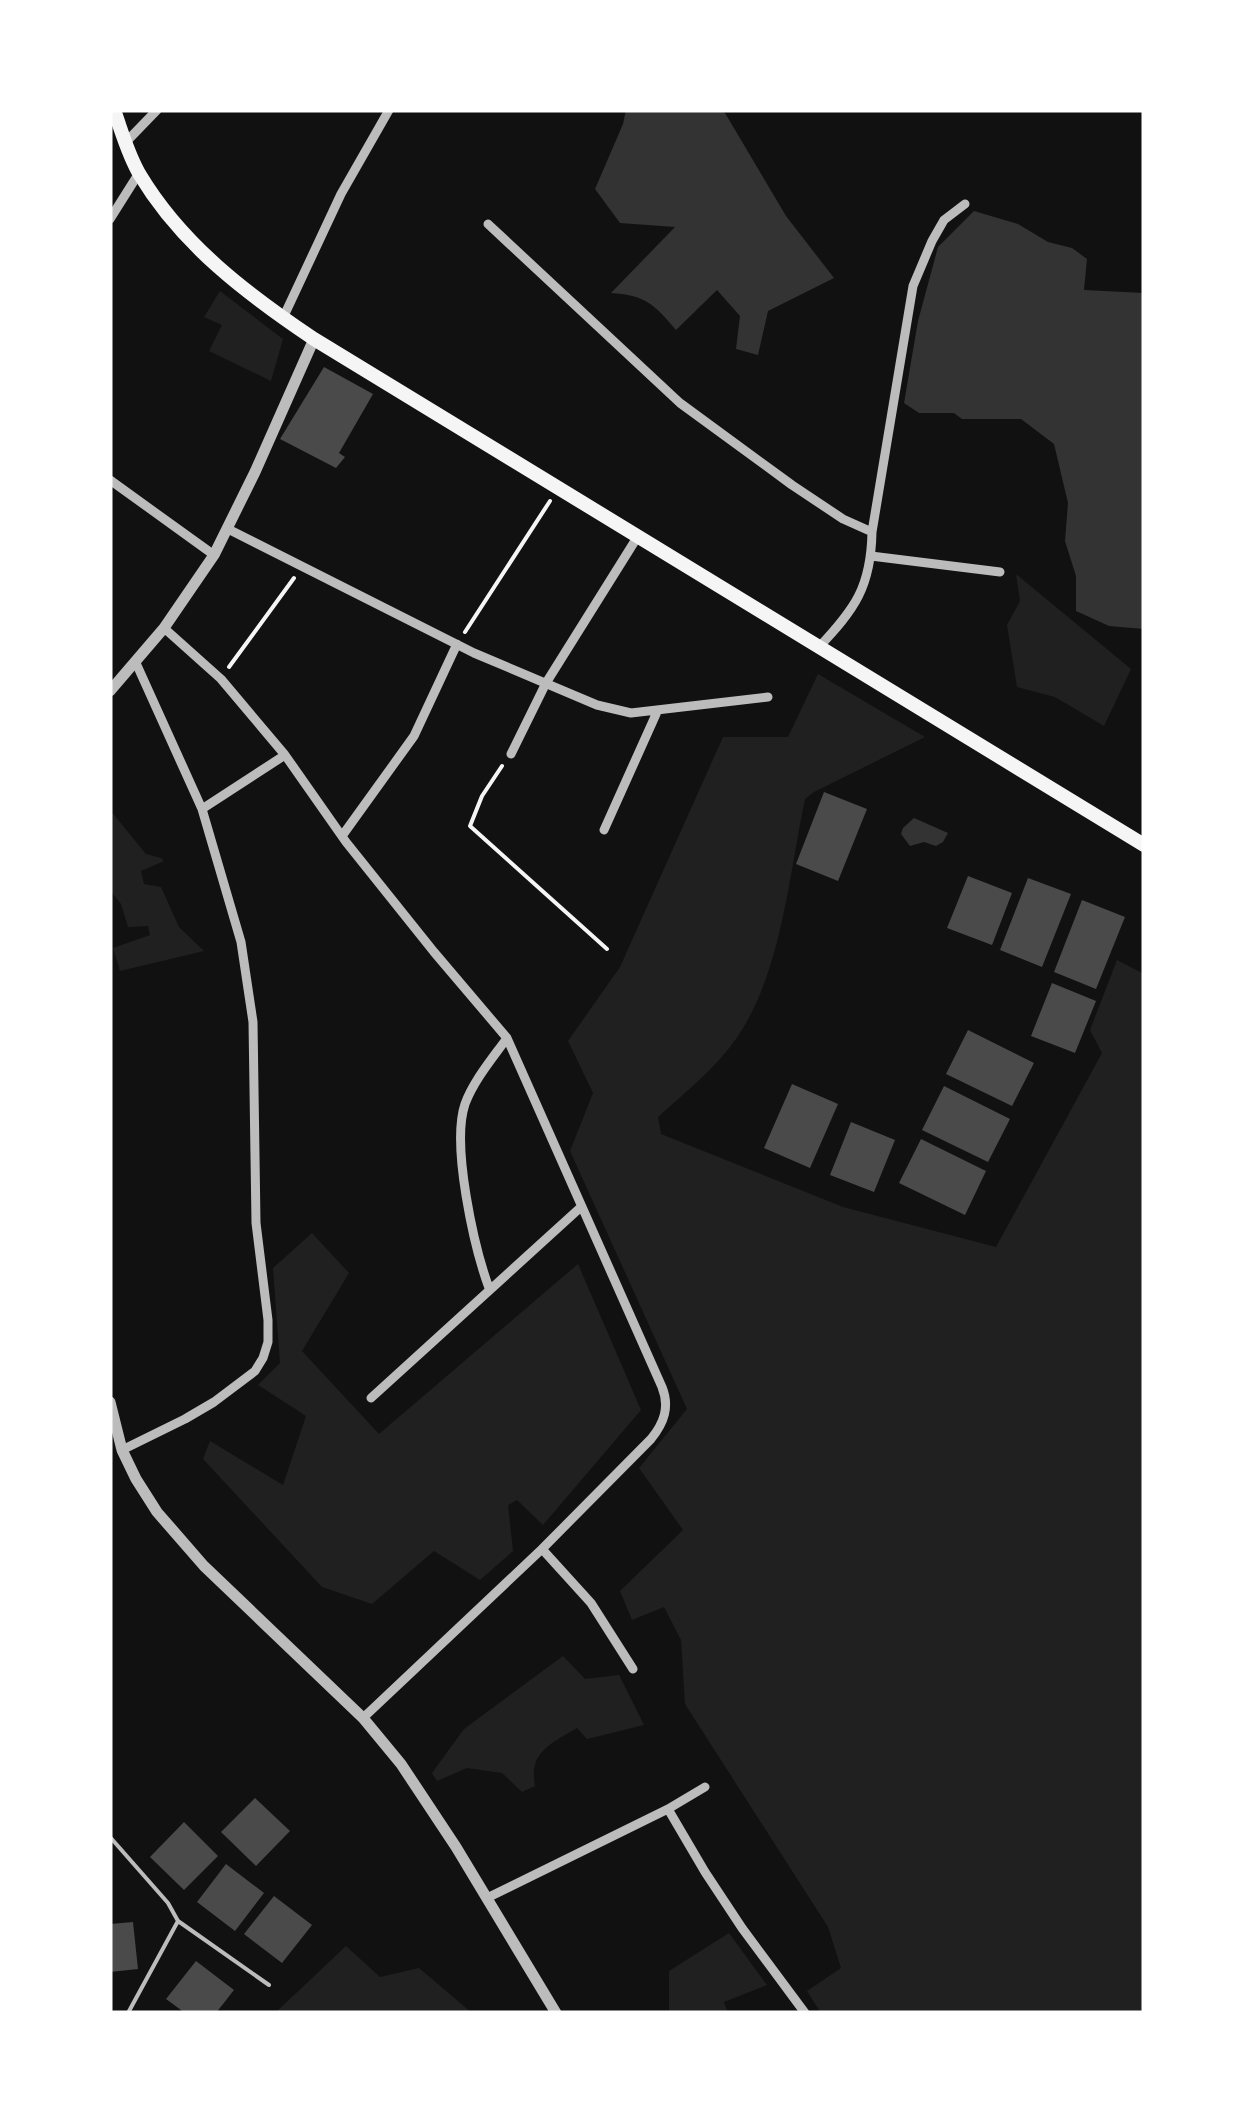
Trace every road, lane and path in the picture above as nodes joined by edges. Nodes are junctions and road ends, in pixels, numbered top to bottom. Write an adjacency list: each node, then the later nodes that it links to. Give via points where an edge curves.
1 (114, 110): 4 (main road)
2 (157, 110): 4 (street)
3 (388, 110): 9 (street, via 340,194)
4 (125, 143): 5 (main road)
5 (138, 173): 7 (street); 9 (main road, via 201,252)
6 (965, 204): 14 (street, via 944,220 914,286)
7 (110, 219)
8 (488, 224): 14 (street, via 680,403 820,505)
9 (284, 318): 10 (main road)
10 (314, 339): 12 (main road); 13 (street)
11 (110, 480): 16 (street)
12 (559, 487): 15 (main road); 21 (path)
13 (228, 529): 16 (street); 18 (street)
14 (872, 532): 17 (street)
15 (638, 536): 22 (main road); 25 (street)
16 (214, 556): 20 (street)
17 (872, 556): 19 (street); 22 (street, via 852,609)
18 (302, 566): 21 (street); 24 (path)
19 (1000, 572)
20 (164, 628): 23 (street); 24 (street)
21 (457, 644): 25 (street); 33 (street, via 414,736)
22 (818, 648): 34 (main road)
23 (136, 663): 26 (street); 31 (street)
24 (220, 679): 30 (street)
25 (546, 682): 28 (street, via 618,711); 29 (street)
26 (110, 691)
27 (768, 697): 28 (street)
28 (657, 712): 32 (street)
29 (511, 754): 35 (path, via 470,826)
30 (285, 755): 31 (street); 33 (street)
31 (202, 809): 41 (street, via 251,997 256,1223 268,1342 255,1371 238,1385)
32 (604, 830)
33 (342, 836): 36 (street)
34 (1144, 845)
35 (607, 949)
36 (507, 1038): 37 (street); 38 (street, via 472,1089 459,1132 479,1262)
37 (581, 1207): 38 (street); 42 (street, via 664,1394 666,1412 652,1439)
38 (490, 1288): 39 (street)
39 (370, 1398)
40 (110, 1402): 41 (street)
41 (122, 1450): 44 (street, via 175,1535)
42 (542, 1548): 43 (street, via 592,1603); 44 (street)
43 (632, 1670)
44 (364, 1718): 48 (street, via 402,1764)
45 (705, 1787): 46 (street)
46 (668, 1809): 48 (street); 53 (street)
47 (110, 1837): 49 (lane)
48 (488, 1898): 52 (street)
49 (178, 1921): 50 (lane); 51 (lane)
50 (269, 1986)
51 (128, 2013)
52 (556, 2013)
53 (805, 2013)

